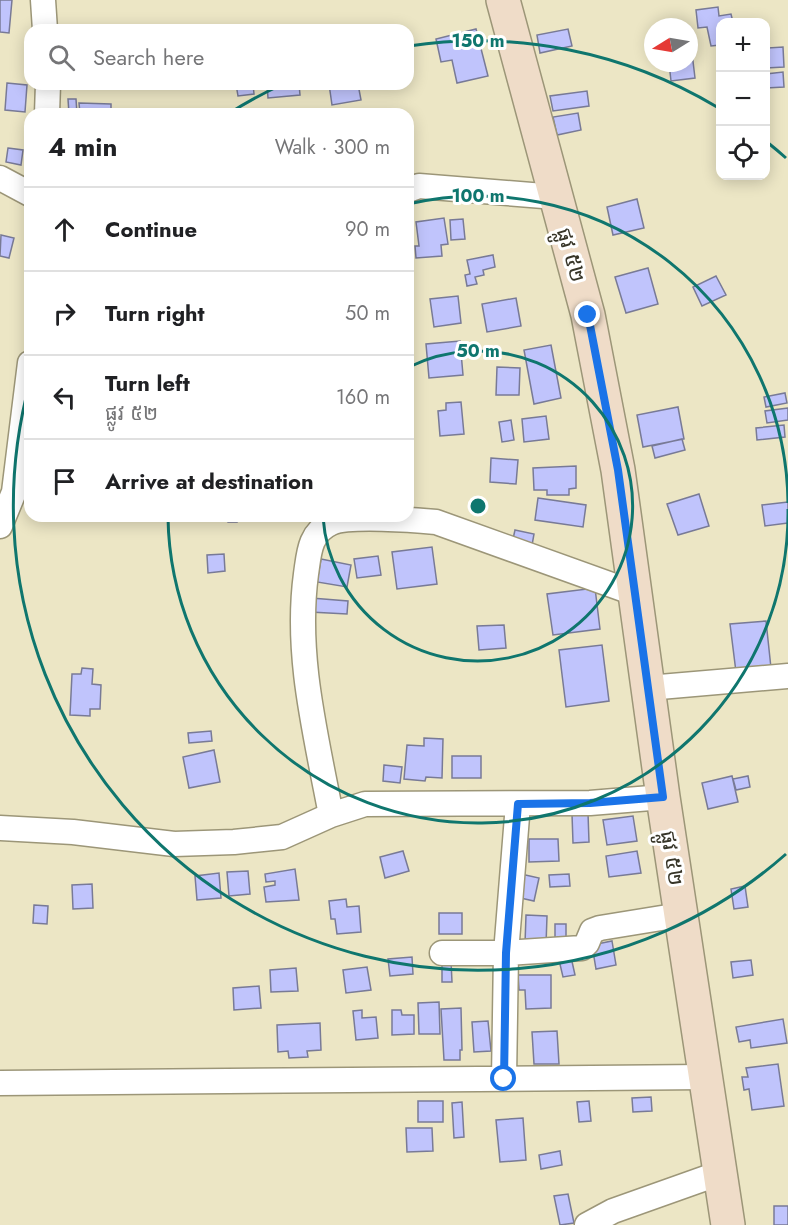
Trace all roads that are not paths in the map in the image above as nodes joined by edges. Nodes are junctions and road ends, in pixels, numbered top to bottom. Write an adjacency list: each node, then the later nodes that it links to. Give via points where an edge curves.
1 (43, 0): 3 (street)
2 (503, 0): 9 (street, ផ្លូវ ៥២)
3 (45, 24)
4 (48, 90): 5 (street)
5 (47, 108)
6 (0, 178): 8 (street)
7 (414, 188): 9 (street)
8 (24, 189)
9 (556, 197): 14 (street, ផ្លូវ ៥២, via 588,315 618,470)
10 (24, 411): 13 (street, via 14,492)
11 (414, 520): 14 (street, via 436,522)
12 (337, 522): 19 (street, via 324,527 312,540 303,594 305,676)
13 (0, 526)
14 (634, 593): 16 (street, ផ្លូវ ៥២)
15 (788, 676): 16 (street)
16 (648, 688): 17 (street, ផ្លូវ ៥២)
17 (663, 797): 18 (street); 21 (street, ផ្លូវ ៥២)
18 (518, 804): 19 (street, via 364,804); 23 (street)
19 (331, 815): 20 (street, via 282,837 234,842 174,844)
20 (0, 828)
21 (680, 915): 23 (street, via 600,928 592,931 582,948); 24 (street, ផ្លូវ ៥២)
22 (442, 953): 23 (street)
23 (506, 953): 25 (street)
24 (705, 1077): 25 (street); 27 (street, ផ្លូវ ៥២)
25 (504, 1079): 26 (street)
26 (0, 1083)
27 (720, 1173): 28 (street, via 613,1210); 29 (street, ផ្លូវ ៥២)
28 (587, 1225)
29 (728, 1225)

